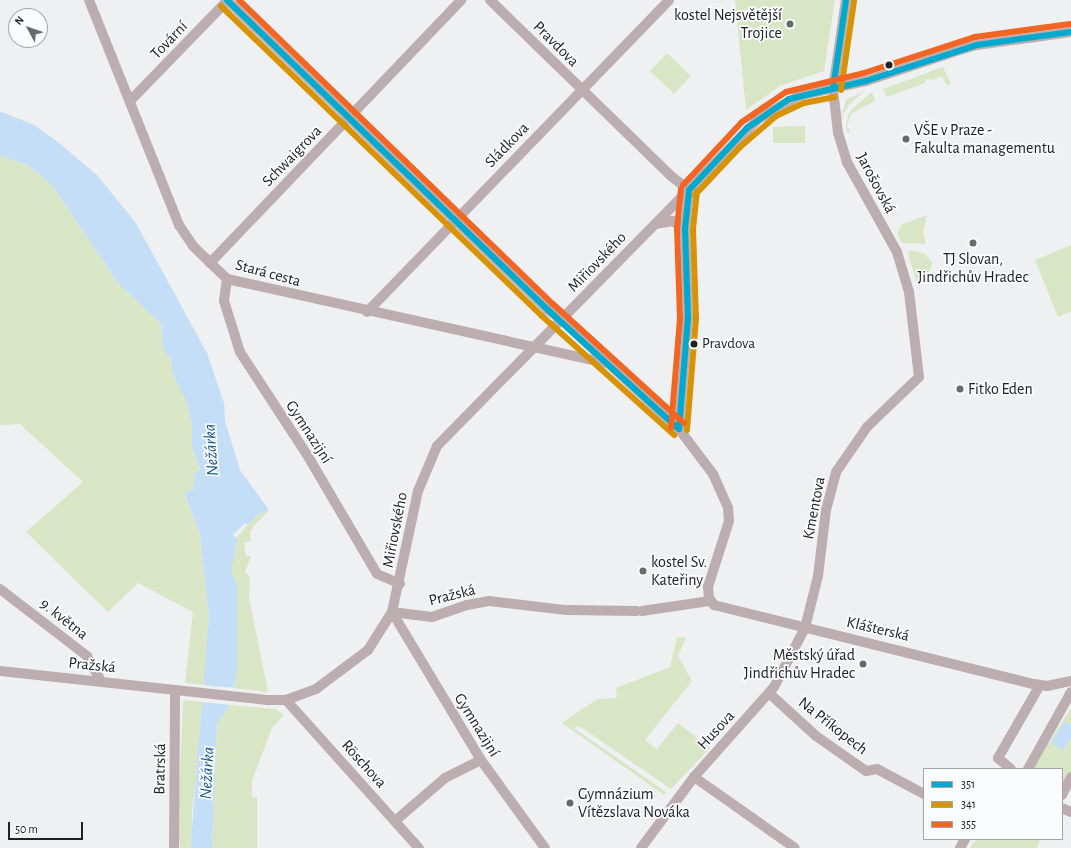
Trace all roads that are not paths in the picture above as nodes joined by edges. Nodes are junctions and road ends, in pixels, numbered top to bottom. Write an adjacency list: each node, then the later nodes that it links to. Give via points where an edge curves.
1 (89, 0): 10 (street, Stará cesta)
2 (228, 0): 10 (street, Tovární); 11 (street)
3 (461, 0): 11 (street, Schwaigrova)
4 (490, 0): 9 (street, Pravdova)
5 (670, 0): 9 (street, Sládkova)
6 (846, 0): 8 (street, Jarošovská)
7 (1071, 32): 8 (street, Miřiovského, via 977,45)
8 (833, 89): 12 (street, Miřiovského, via 801,95 772,109 739,137); 22 (street, Jarošovská, via 838,134 845,157 897,252 909,292)
9 (582, 90): 12 (street, Pravdova); 13 (street, Sládkova)
10 (131, 100): 16 (street, Stará cesta, via 179,225 193,246)
11 (350, 117): 13 (street); 16 (street, Schwaigrova)
12 (689, 190): 14 (street, Miřiovského); 15 (street)
13 (456, 220): 18 (street, Sládkova); 19 (street, via 548,310)
14 (655, 224): 15 (street, via 673,222); 19 (street, Miřiovského)
15 (685, 229): 23 (street, via 688,318)
16 (210, 263): 17 (street, Stará cesta)
17 (227, 279): 18 (street, Stará cesta); 24 (street, Gymnazijní, via 224,301 240,352 309,458 377,574)
18 (367, 312): 20 (street, Stará cesta)
19 (561, 319): 20 (street, Miřiovského); 21 (street)
20 (533, 349): 21 (street, Stará cesta); 24 (street, Miřiovského, via 437,446 418,492)
21 (609, 364): 23 (street)
22 (919, 377): 28 (street, Kmentova, via 867,427 836,472 826,510 818,576)
23 (678, 429): 26 (street, via 713,474 728,508 730,521 708,587)
24 (400, 584): 27 (street, Miřiovského)
25 (0, 589): 30 (street, 9. května, via 87,656)
26 (710, 601): 27 (street, Pražská, via 640,611 566,610 489,601 467,605 432,617); 28 (street, Klášterská, via 720,609)
27 (392, 612): 36 (street, via 382,632 358,659 316,689); 37 (street, Gymnazijní)
28 (805, 628): 32 (street, Klášterská); 35 (street, Husova)
29 (0, 671): 30 (street, Pražská)
30 (101, 681): 33 (street, Pražská)
31 (1071, 681): 32 (street)
32 (1040, 685): 38 (street, via 998,758)
33 (178, 691): 36 (street, Pražská); 45 (street, Bratrská)
34 (1071, 692): 39 (street)
35 (770, 694): 40 (street, Husova); 42 (street, Na Příkopech, via 816,736 866,771 878,769)
36 (286, 700): 44 (street, Röschova)
37 (481, 760): 44 (street, via 445,778); 47 (street, Gymnazijní)
38 (1010, 768)
39 (1029, 768)
40 (694, 777): 48 (street, Husova); 49 (street)
41 (1071, 777): 43 (street)
42 (923, 793)
43 (1063, 793)
44 (396, 821): 46 (street, Röschova)
45 (174, 848)
46 (419, 848)
47 (545, 848)
48 (641, 848)
49 (795, 848)

